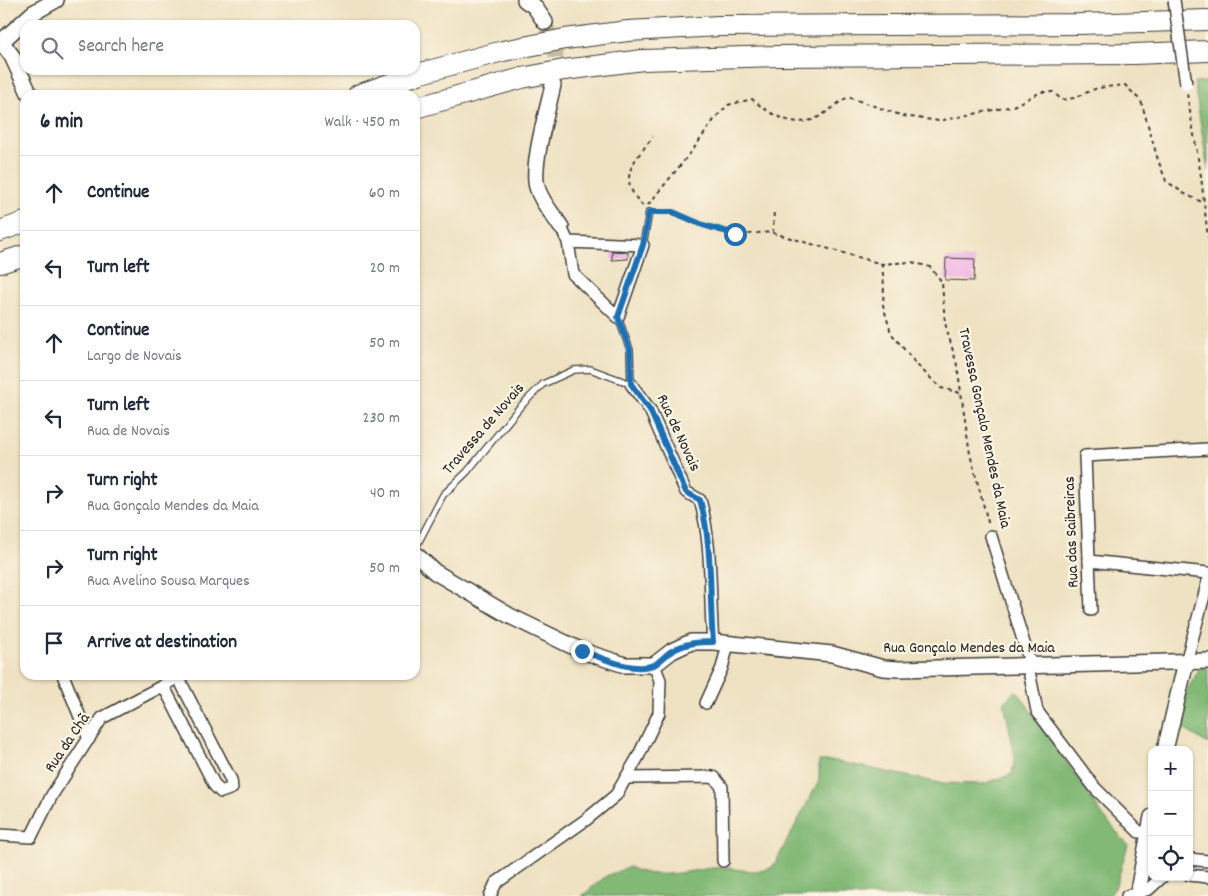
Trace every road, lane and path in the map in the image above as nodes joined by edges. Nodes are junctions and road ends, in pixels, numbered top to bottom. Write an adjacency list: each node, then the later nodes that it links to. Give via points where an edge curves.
1 (56, 0): 4 (street)
2 (524, 0): 6 (street, via 534,6)
3 (1174, 0): 12 (street, bridge)
4 (25, 20)
5 (1208, 20): 10 (highway, via 720,26 628,31 503,51)
6 (545, 22)
7 (20, 24): 8 (street)
8 (1, 40): 14 (street)
9 (1208, 51): 16 (highway, via 643,60 537,75)
10 (420, 73)
11 (415, 75): 15 (highway)
12 (1186, 84): 25 (path)
13 (553, 85): 22 (street, via 541,143 537,186 541,198)
14 (27, 90)
15 (372, 90)
16 (420, 106)
17 (653, 137): 20 (path, via 634,160 629,172 629,183 636,199)
18 (1204, 203): 20 (path, via 1166,181 1141,101 1125,85 1097,88 1062,100 1053,92 1041,92 1014,106 939,121 903,116 848,97 822,115 798,122 775,115 752,99 741,101 728,106 716,117)
19 (774, 209): 24 (path)
20 (647, 210): 24 (path, via 673,212 735,234); 27 (lane)
21 (20, 224): 23 (highway)
22 (561, 227): 26 (street)
23 (0, 231)
24 (773, 233): 30 (path)
25 (1208, 238)
26 (568, 242): 27 (street); 31 (street, via 573,274)
27 (643, 245): 31 (street)
28 (20, 257): 29 (highway)
29 (0, 263)
30 (882, 264): 33 (path, via 883,305 891,333 941,388); 33 (path, Travessa Gonçalo Mendes da Maia, via 912,262 930,267 942,282 944,324 957,365)
31 (618, 317): 32 (lane, via 630,350)
32 (631, 384): 36 (lane, Travessa de Novais, via 590,369 574,370 543,384 519,408 468,472 443,495); 42 (street, Rua de Novais, via 650,410 686,492 700,500)
33 (961, 393): 35 (path, Travessa Gonçalo Mendes da Maia, via 970,454)
34 (1208, 450): 38 (street, Rua das Saibreiras, via 1085,456)
35 (991, 536): 46 (street, Travessa Gonçalo Mendes da Maia)
36 (420, 539)
37 (420, 558): 45 (street, via 435,572 510,616 574,647 625,665)
38 (1089, 561): 39 (street); 41 (street, Rua das Saibreiras)
39 (1208, 574)
40 (1208, 581): 44 (street)
41 (1091, 610)
42 (720, 643): 45 (street, Rua Gonçalo Mendes da Maia, via 691,642); 46 (street, Rua Gonçalo Mendes da Maia, via 832,654 883,668); 51 (street, via 722,668)
43 (1208, 661): 44 (street, Rua Gonçalo Mendes da Maia)
44 (1186, 662): 46 (street, Rua Gonçalo Mendes da Maia); 53 (street)
45 (654, 665): 54 (street, via 660,680 659,713)
46 (1030, 666): 55 (street, Travessa Gonçalo Mendes da Maia, via 1037,711 1095,788 1139,832)
47 (65, 680): 52 (street)
48 (172, 680): 50 (street, Rua da Chã)
49 (182, 680): 50 (street, via 232,788 221,792 215,786)
50 (163, 685): 52 (street, Rua da Chã, via 102,718)
51 (706, 703)
52 (89, 739): 56 (street, Rua da Chã, via 52,795 31,837)
53 (1166, 746)
54 (626, 778): 59 (street, via 714,777 722,787); 65 (street, via 616,795 496,883)
55 (1148, 829)
56 (0, 834)
57 (1149, 836): 64 (street)
58 (1193, 859): 60 (street)
59 (723, 861)
60 (1208, 861)
61 (1193, 875): 62 (street)
62 (1208, 877)
63 (1158, 881): 64 (street)
64 (1134, 895)
65 (490, 896)

